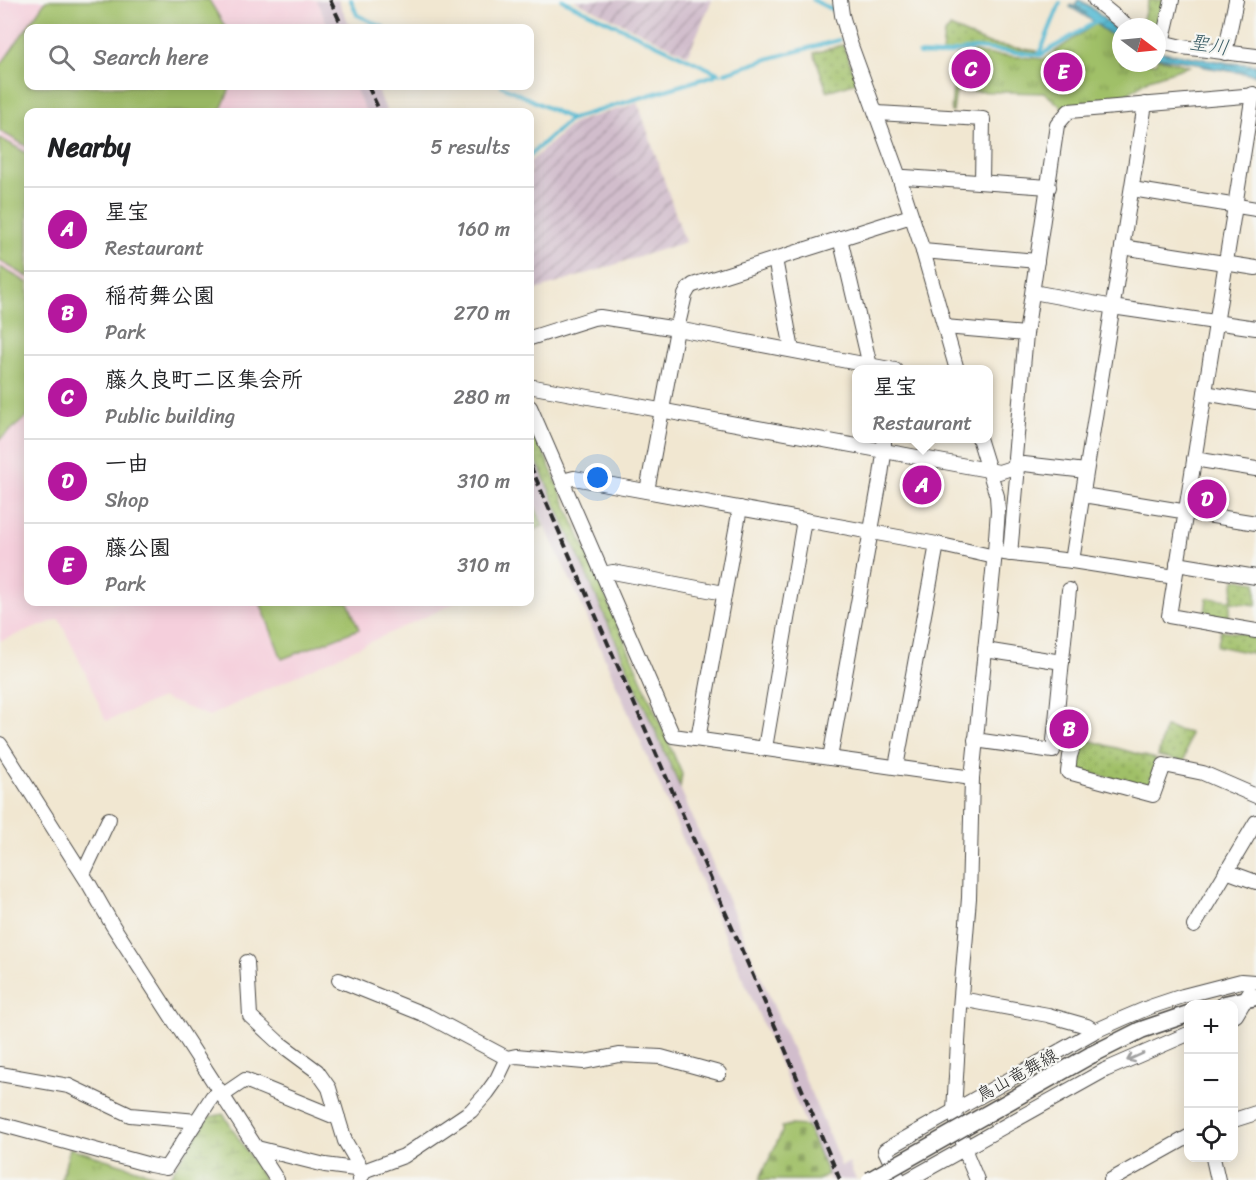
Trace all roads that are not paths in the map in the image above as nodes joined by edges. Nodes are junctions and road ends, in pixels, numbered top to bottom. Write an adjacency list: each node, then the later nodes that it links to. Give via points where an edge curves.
1 (840, 0): 12 (street, via 850,43)
2 (1095, 0): 5 (street)
3 (1172, 0): 6 (street)
4 (1236, 0): 8 (street)
5 (1117, 18)
6 (1166, 19)
7 (1166, 43): 8 (street)
8 (1225, 53): 9 (street)
9 (1256, 56)
10 (1254, 94): 11 (street); 13 (street)
11 (1145, 104): 16 (street, via 1069,111 1055,130); 17 (street)
12 (876, 113): 14 (street); 15 (street, via 983,119)
13 (1250, 149): 18 (street)
14 (899, 177): 15 (street); 20 (street)
15 (982, 182): 16 (street)
16 (1049, 187): 25 (street)
17 (1132, 189): 18 (street); 22 (street)
18 (1235, 206): 19 (street); 26 (street)
19 (1256, 209)
20 (911, 216): 21 (street); 23 (street)
21 (840, 238): 24 (street); 38 (street)
22 (1122, 247): 26 (street); 29 (street)
23 (923, 251): 25 (street); 31 (street)
24 (775, 258): 33 (street, via 693,285 685,295); 36 (street)
25 (1037, 261): 28 (street)
26 (1226, 263): 27 (street); 30 (street)
27 (1256, 268)
28 (1033, 292): 29 (street); 34 (street)
29 (1113, 307): 30 (street); 52 (street)
30 (1216, 321): 32 (street); 41 (street)
31 (945, 327): 34 (street); 39 (street)
32 (1256, 328)
33 (677, 329): 35 (street, via 600,317); 36 (street); 43 (street)
34 (1026, 334): 49 (street)
35 (534, 338)
36 (792, 350): 37 (street)
37 (861, 365)
38 (870, 365)
39 (956, 365)
40 (534, 387): 43 (street)
41 (1205, 393): 42 (street); 48 (street)
42 (1256, 402)
43 (662, 410): 45 (street); 54 (street)
44 (534, 416): 53 (street)
45 (852, 440)
46 (981, 443): 51 (street)
47 (884, 445): 51 (street); 60 (street)
48 (1194, 459): 50 (street); 57 (street)
49 (1016, 467): 51 (street); 52 (street, via 1024,464); 63 (street)
50 (1256, 469)
51 (990, 471): 62 (street, via 998,510)
52 (1086, 471): 55 (street)
53 (562, 481): 54 (street, via 574,478); 66 (street)
54 (647, 491): 56 (street)
55 (1083, 495): 57 (street); 64 (street)
56 (740, 508): 58 (street); 69 (street)
57 (1186, 512): 59 (street); 65 (street)
58 (804, 520): 60 (street); 77 (street)
59 (1256, 523)
60 (870, 532): 61 (street); 80 (street)
61 (936, 544): 62 (street); 81 (street)
62 (995, 554): 63 (street); 71 (street)
63 (1010, 554): 64 (street)
64 (1072, 561): 65 (street)
65 (1176, 571): 67 (street); 70 (street, via 1169,616)
66 (602, 574): 69 (street, via 613,572); 73 (street, via 673,735)
67 (1256, 577)
68 (1069, 590): 72 (street)
69 (724, 593): 73 (street)
70 (1256, 631)
71 (985, 650): 72 (street); 74 (street)
72 (1062, 662): 78 (street)
73 (698, 739): 77 (street)
74 (975, 740): 78 (street); 82 (street)
75 (1075, 741): 79 (street)
76 (0, 744): 87 (street)
77 (765, 748): 80 (street)
78 (1053, 751): 79 (street)
79 (1070, 756): 83 (street, via 1068,772 1153,795 1164,765 1203,773)
80 (830, 758): 81 (street)
81 (896, 767): 82 (street)
82 (972, 778): 93 (street)
83 (1256, 796)
84 (109, 819): 87 (street)
85 (1256, 822): 86 (street)
86 (1226, 871): 88 (street); 89 (street)
87 (83, 874): 102 (street)
88 (1256, 882)
89 (1194, 926)
90 (247, 962): 105 (street, via 250,1016 317,1071 329,1088)
91 (339, 980): 99 (street, via 428,1016)
92 (1253, 989): 94 (main road); 95 (street); 97 (street, via 1241,981 1150,1007)
93 (961, 999): 97 (street, via 1048,1015); 103 (street)
94 (1234, 1000)
95 (1238, 1012)
96 (1184, 1015): 115 (main road, 鳥山竜舞線, bridge, via 1141,1030 1091,1055)
97 (1095, 1031): 103 (street)
98 (1184, 1036): 111 (street, one-way to 111, via 1105,1070)
99 (507, 1058): 100 (street, via 584,1062 619,1055 661,1057); 114 (street, via 497,1079 471,1111 404,1156 366,1170)
100 (719, 1073)
101 (0, 1074): 107 (street, via 69,1086 130,1115)
102 (221, 1093): 105 (street, via 245,1080); 107 (street, via 212,1097); 110 (street)
103 (954, 1111): 111 (street); 116 (street, via 885,1150)
104 (1256, 1113): 106 (street)
105 (338, 1118): 110 (street, via 345,1141 362,1170)
106 (1238, 1118)
107 (196, 1121): 108 (street, via 166,1168)
108 (0, 1124)
109 (1184, 1139): 119 (street)
110 (256, 1148): 113 (street)
111 (965, 1149): 117 (street); 118 (street)
112 (1214, 1162): 120 (street)
113 (277, 1180)
114 (359, 1180)
115 (870, 1180)
116 (899, 1180)
117 (908, 1180)
118 (977, 1180)
119 (1111, 1180)
120 (1218, 1180)

